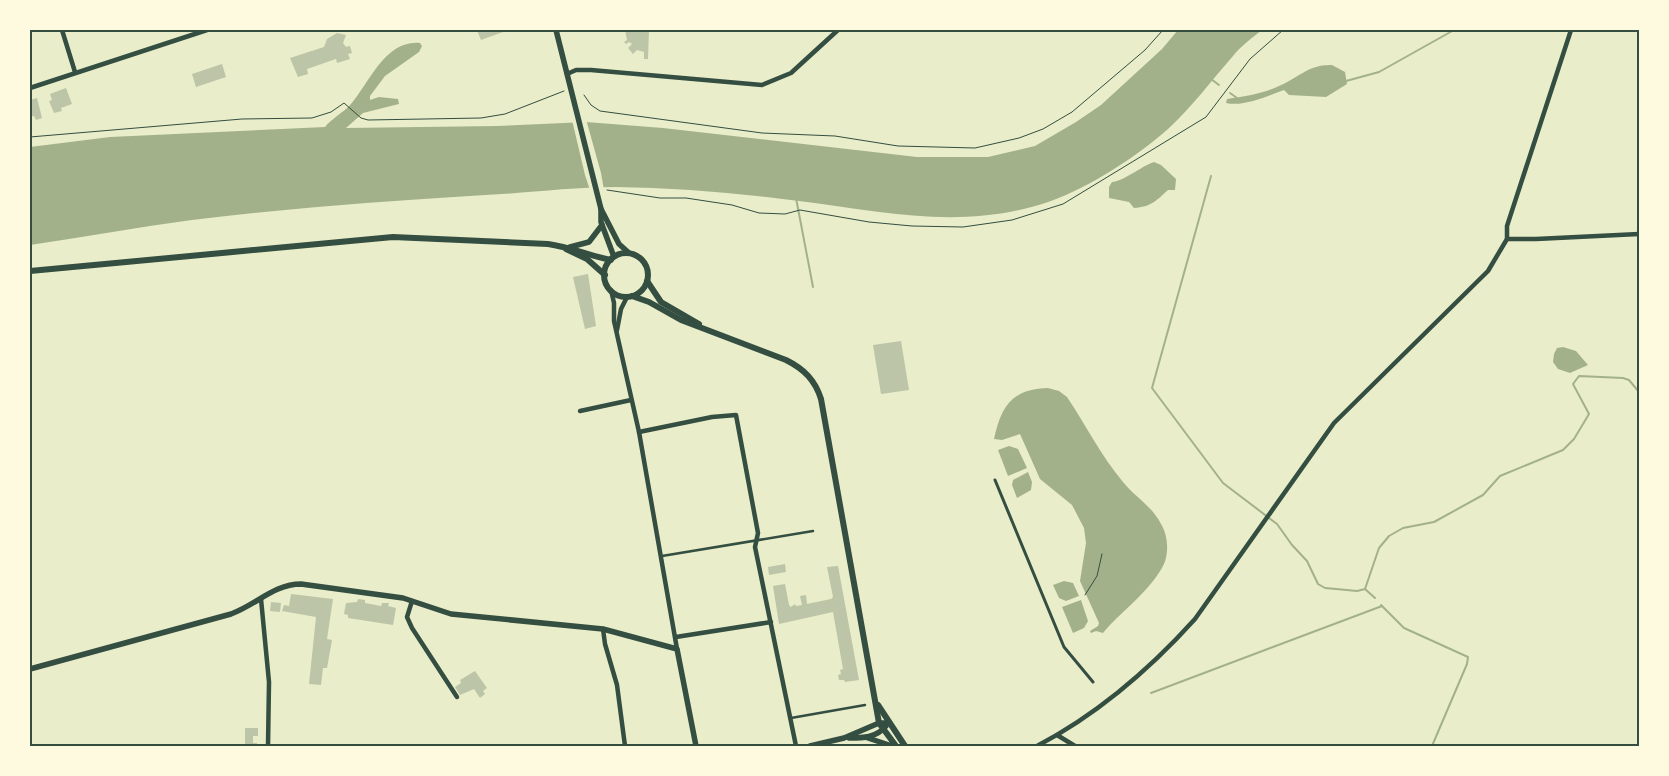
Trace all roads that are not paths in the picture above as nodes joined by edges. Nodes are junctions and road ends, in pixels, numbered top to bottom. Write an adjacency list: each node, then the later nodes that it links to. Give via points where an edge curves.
1 (62, 30): 6 (street)
2 (207, 30): 6 (street)
3 (556, 30): 7 (street)
4 (838, 30): 7 (street, via 791,73 762,86 591,70)
5 (1571, 30): 12 (street, via 1506,226)
6 (75, 72): 8 (street)
7 (567, 74): 9 (street)
8 (30, 88)
9 (603, 216): 10 (street); 15 (street, via 619,244)
10 (602, 225): 14 (street, via 589,242); 16 (street)
11 (1639, 234): 12 (street)
12 (1507, 239): 46 (street, via 1488,271 1334,422 1174,643 1108,701)
13 (558, 246): 14 (main road); 17 (main road, via 393,237); 18 (main road, via 587,259)
14 (570, 247): 16 (main road, via 598,258)
15 (629, 253): 16 (main road); 19 (main road, via 645,264)
16 (612, 258): 18 (main road)
17 (30, 270)
18 (605, 275): 20 (main road)
19 (647, 281): 21 (main road, via 640,292); 22 (main road, via 662,302)
20 (611, 290): 21 (main road, via 618,295); 23 (street)
21 (630, 296): 22 (main road); 23 (street, via 621,309)
22 (707, 329): 40 (main road, via 795,365 811,379 818,392)
23 (617, 331): 24 (street)
24 (632, 400): 25 (street); 26 (street)
25 (580, 411)
26 (639, 432): 29 (street, via 736,415); 30 (street)
27 (996, 480): 38 (street, via 1064,647)
28 (813, 531): 29 (lane)
29 (757, 540): 30 (lane); 33 (street, via 755,548)
30 (662, 556): 35 (street)
31 (262, 599): 32 (street, via 278,588 295,584); 37 (street, via 232,614); 49 (street, via 270,682)
32 (412, 601): 34 (street, via 451,614); 39 (street, via 407,617 412,628)
33 (772, 622): 35 (street); 42 (street)
34 (603, 629): 36 (street); 50 (street, via 617,685)
35 (676, 637): 36 (street)
36 (677, 649): 51 (street)
37 (30, 669)
38 (1093, 682)
39 (457, 697)
40 (877, 704): 43 (main road); 44 (main road)
41 (865, 705): 42 (lane)
42 (790, 718): 52 (street)
43 (889, 722): 44 (street); 45 (street); 56 (main road)
44 (879, 723): 45 (main road); 47 (street)
45 (883, 730): 48 (street); 55 (main road)
46 (1057, 736): 57 (street); 58 (street)
47 (844, 738): 48 (street); 53 (street)
48 (866, 738): 54 (street)
49 (268, 746)
50 (625, 746)
51 (696, 746)
52 (796, 746)
53 (810, 746)
54 (892, 746)
55 (896, 746)
56 (905, 746)
57 (1037, 746)
58 (1075, 746)

